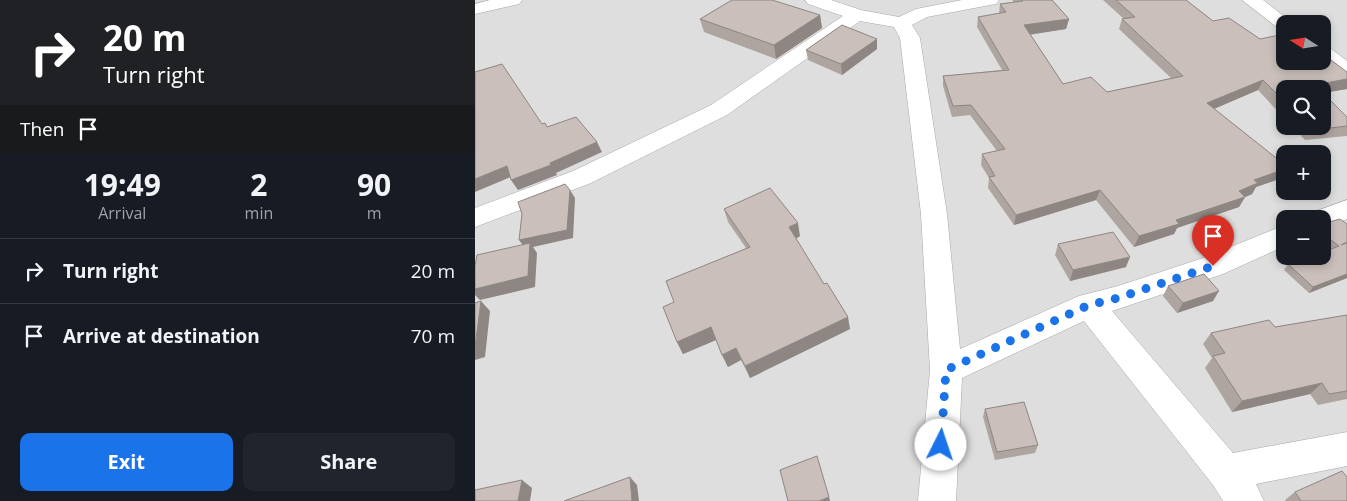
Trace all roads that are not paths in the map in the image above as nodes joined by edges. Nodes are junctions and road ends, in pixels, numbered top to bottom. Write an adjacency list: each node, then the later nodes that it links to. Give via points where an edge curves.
1 (513, 0): 6 (street)
2 (814, 0): 7 (street)
3 (990, 0): 5 (street)
4 (1251, 0): 8 (street)
5 (954, 3): 9 (street)
6 (475, 9)
7 (857, 15): 9 (street); 14 (street, via 719,110 582,177)
8 (1276, 18)
9 (901, 23): 17 (street, via 910,38 934,214)
10 (1331, 58): 11 (street)
11 (1347, 71)
12 (1347, 209): 13 (street)
13 (1331, 216)
14 (477, 219)
15 (1276, 239): 16 (street, via 1213,266)
16 (1089, 305): 17 (street); 19 (street)
17 (946, 370): 20 (street)
18 (1347, 449): 19 (street)
19 (1226, 472): 21 (street)
20 (937, 501)
21 (1245, 501)

